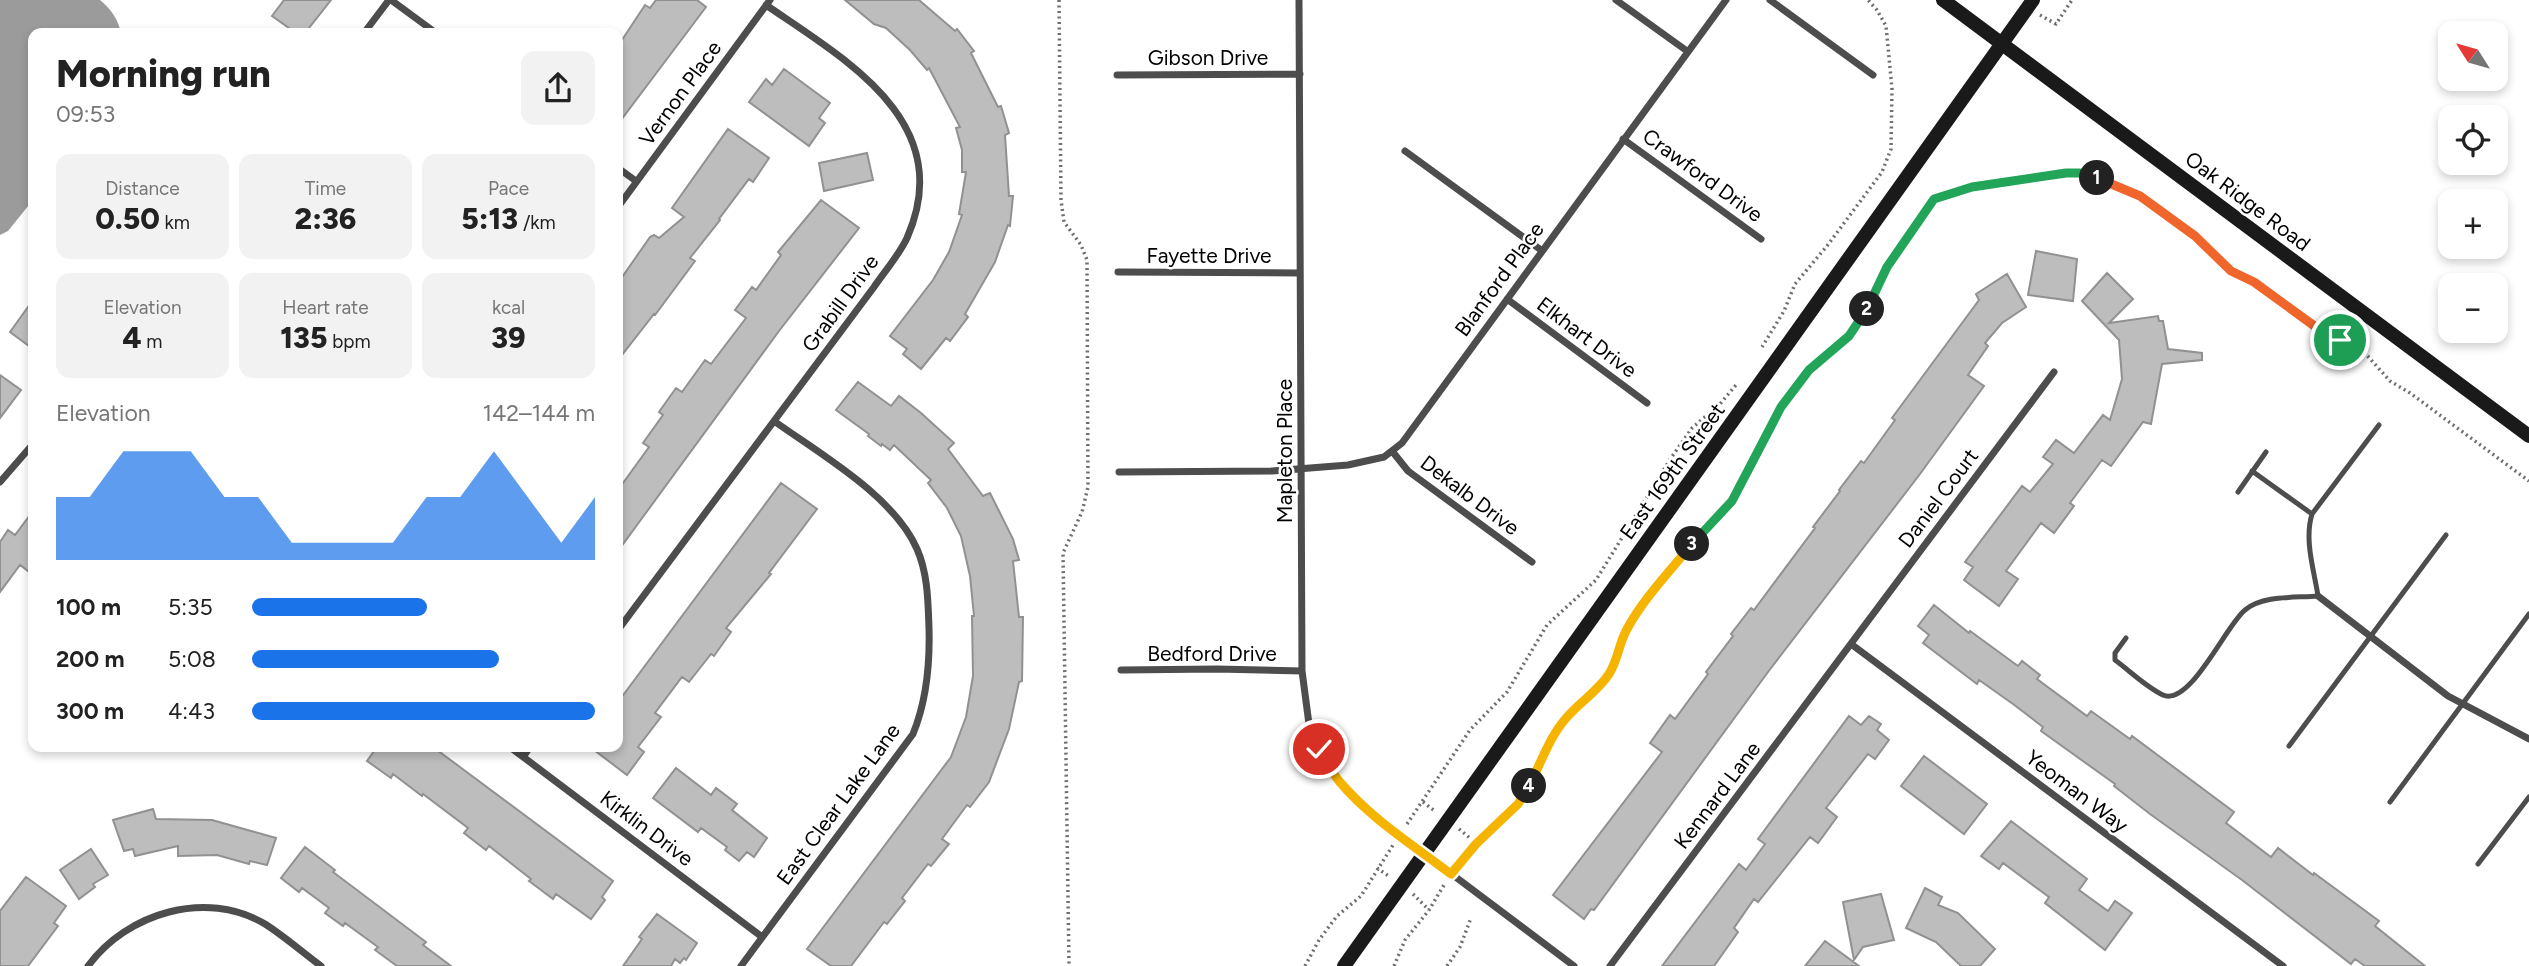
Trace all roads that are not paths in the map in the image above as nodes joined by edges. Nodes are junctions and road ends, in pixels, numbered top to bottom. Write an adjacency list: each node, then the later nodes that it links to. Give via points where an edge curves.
1 (390, 0): 9 (street); 10 (street)
2 (1299, 0): 13 (street, Mapleton Place)
3 (1616, 0): 12 (street)
4 (1726, 0): 12 (street, Blanford Place)
5 (1770, 0): 15 (street)
6 (1943, 0): 11 (street, Oak Ridge Road)
7 (2033, 0): 11 (street, East 169th Street)
8 (768, 3): 19 (street, Vernon Place); 28 (street, Grabill Drive, via 846,61 888,100 916,153 921,182 902,248)
9 (368, 28)
10 (429, 28)
11 (2002, 45): 30 (street, Oak Ridge Road); 58 (street, East 169th Street)
12 (1687, 51): 16 (street, Blanford Place)
13 (1300, 74): 14 (street, Gibson Drive); 24 (street, Mapleton Place)
14 (1117, 75)
15 (1873, 75)
16 (1623, 139): 21 (street, Crawford Drive); 22 (street, Blanford Place)
17 (1405, 151): 22 (street)
18 (623, 172): 19 (street)
19 (636, 181): 20 (street, Vernon Place)
20 (623, 200)
21 (1761, 239)
22 (1541, 250): 25 (street, Blanford Place)
23 (1118, 272): 24 (street, Fayette Drive)
24 (1300, 273): 34 (street, Mapleton Place)
25 (1507, 299): 27 (street, Elkhart Drive); 32 (street, Blanford Place)
26 (2054, 372): 47 (street, Daniel Court)
27 (1647, 403)
28 (774, 421): 44 (street, Grabill Drive); 60 (street, East Clear Lake Lane, via 865,487 904,526 925,575 929,636 926,695 913,734)
29 (2379, 425): 39 (lane)
30 (2529, 436)
31 (28, 450): 37 (street)
32 (1392, 451): 34 (street, Blanford Place, via 1377,460); 41 (street, Dekalb Drive, via 1408,471)
33 (2266, 452): 35 (lane)
34 (1302, 469): 36 (street, Blanford Place); 49 (street, Mapleton Place)
35 (2252, 471): 38 (lane); 39 (lane)
36 (1119, 472)
37 (0, 482)
38 (2238, 492)
39 (2312, 514): 42 (lane, via 2311,554)
40 (2446, 535): 46 (lane)
41 (1532, 562)
42 (2318, 596): 45 (lane, via 2261,601 2244,610 2209,660 2180,694 2172,697 2115,660); 46 (street)
43 (2529, 614): 50 (lane)
44 (623, 623)
45 (2126, 638)
46 (2372, 638): 50 (street); 52 (lane)
47 (1851, 645): 61 (street, Yeoman Way); 67 (street, Kennard Lane)
48 (1121, 670): 49 (street, Bedford Drive)
49 (1302, 671): 58 (street, Mapleton Place, via 1309,724 1337,779)
50 (2463, 704): 51 (street); 57 (lane)
51 (2529, 739)
52 (2289, 746)
53 (516, 752): 55 (street, Kirklin Drive)
54 (526, 752): 55 (street)
55 (523, 757): 60 (street, Kirklin Drive)
56 (2529, 797): 59 (lane)
57 (2390, 802)
58 (1425, 854): 65 (street, East 169th Street); 66 (street, Mapleton Place)
59 (2479, 864)
60 (762, 937): 64 (street, East Clear Lake Lane)
61 (2271, 957): 68 (street); 69 (street, Yeoman Way)
62 (88, 966): 63 (street, via 132,925 196,907 233,911 264,923)
63 (321, 966)
64 (741, 966)
65 (1344, 966)
66 (1574, 966)
67 (1610, 966)
68 (2264, 966)
69 (2283, 966)

